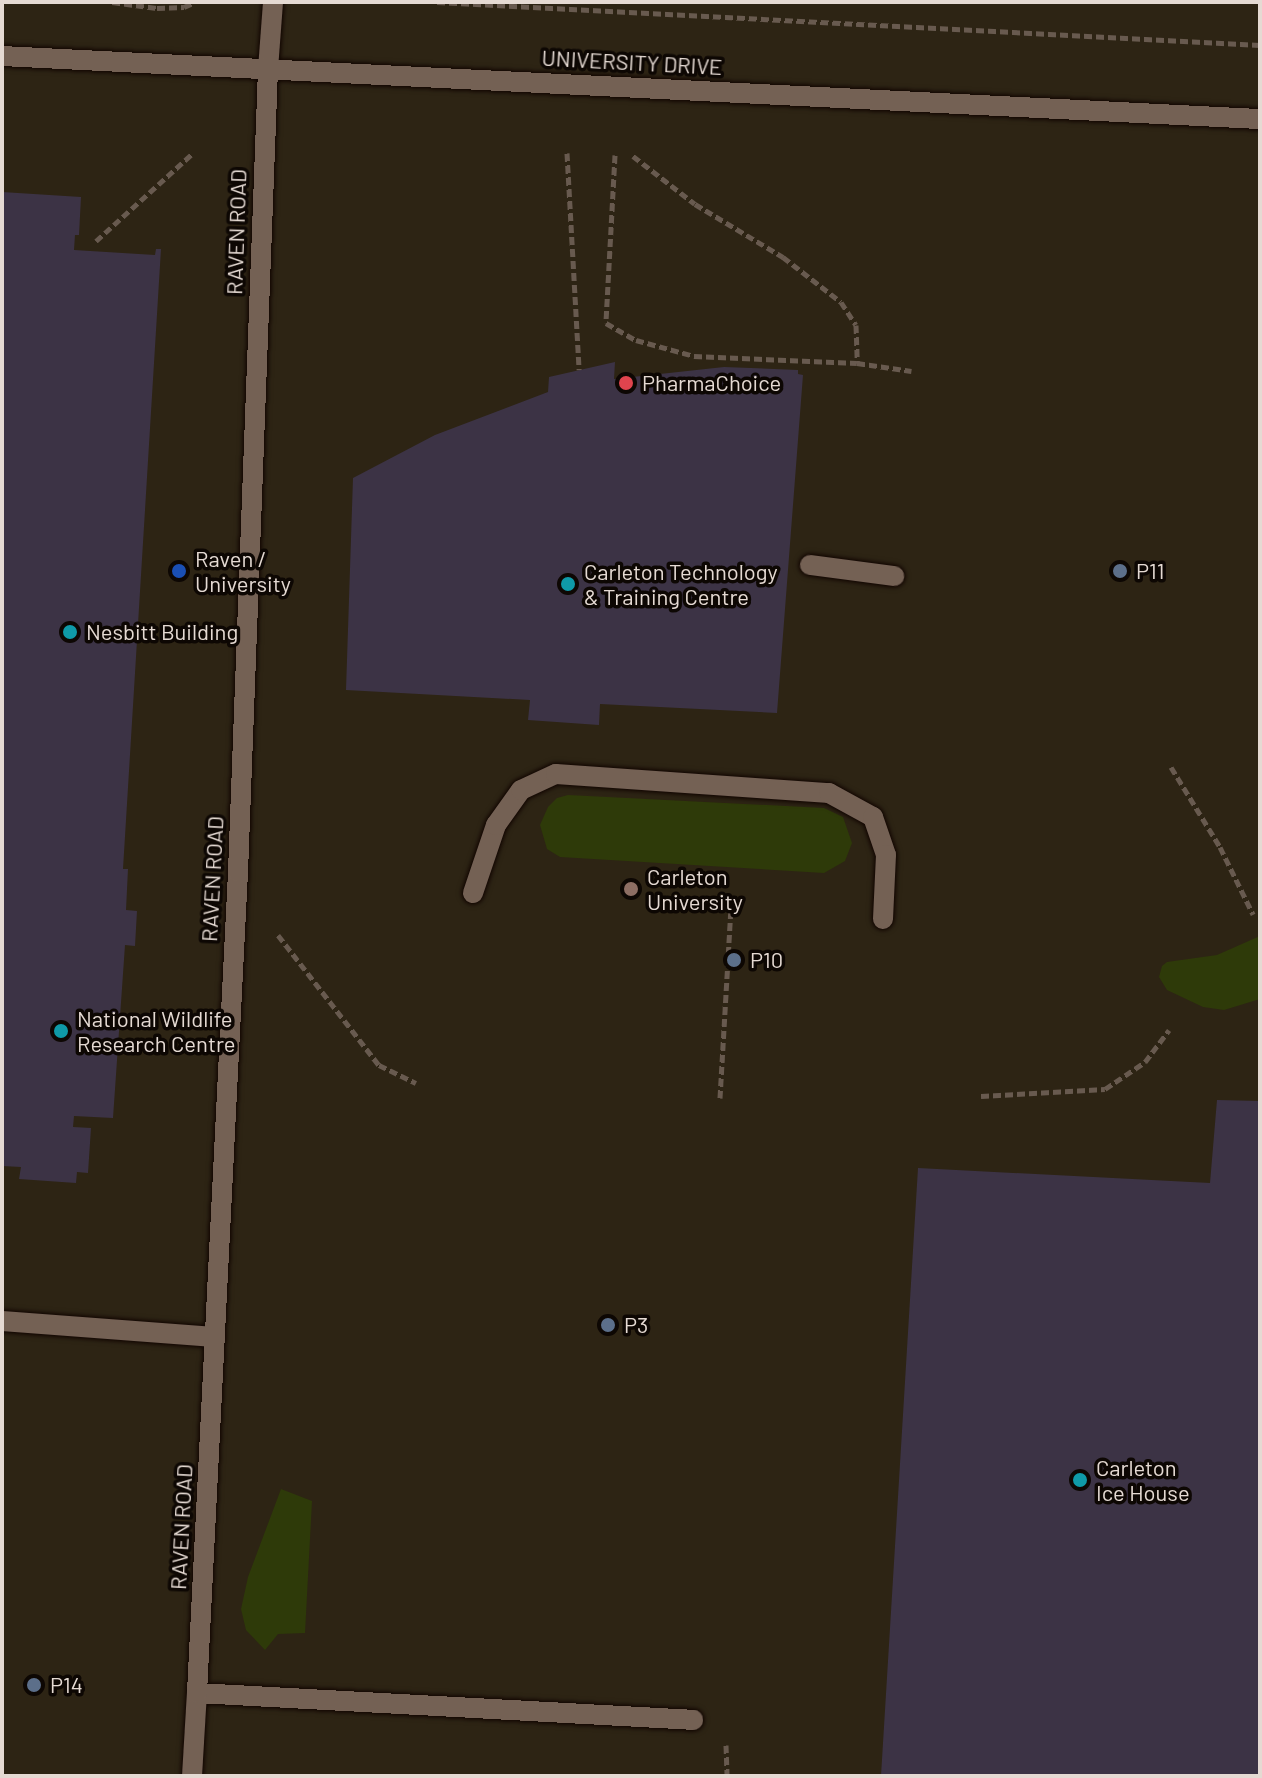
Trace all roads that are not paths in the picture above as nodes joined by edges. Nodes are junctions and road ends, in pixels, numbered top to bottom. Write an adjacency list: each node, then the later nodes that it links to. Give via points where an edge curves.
1 (273, 2): 3 (street, RAVEN ROAD)
2 (2, 56): 3 (street, UNIVERSITY DRIVE)
3 (268, 69): 4 (street, UNIVERSITY DRIVE); 10 (street, RAVEN ROAD, via 238,872)
4 (1260, 119)
5 (810, 565): 6 (street)
6 (894, 576)
7 (473, 893): 8 (street, via 496,825 521,790 556,774 829,793 873,817 886,855)
8 (883, 919)
9 (2, 1321): 10 (street)
10 (214, 1337): 11 (street, RAVEN ROAD)
11 (197, 1693): 12 (street); 13 (street, RAVEN ROAD)
12 (693, 1720)
13 (192, 1776)

